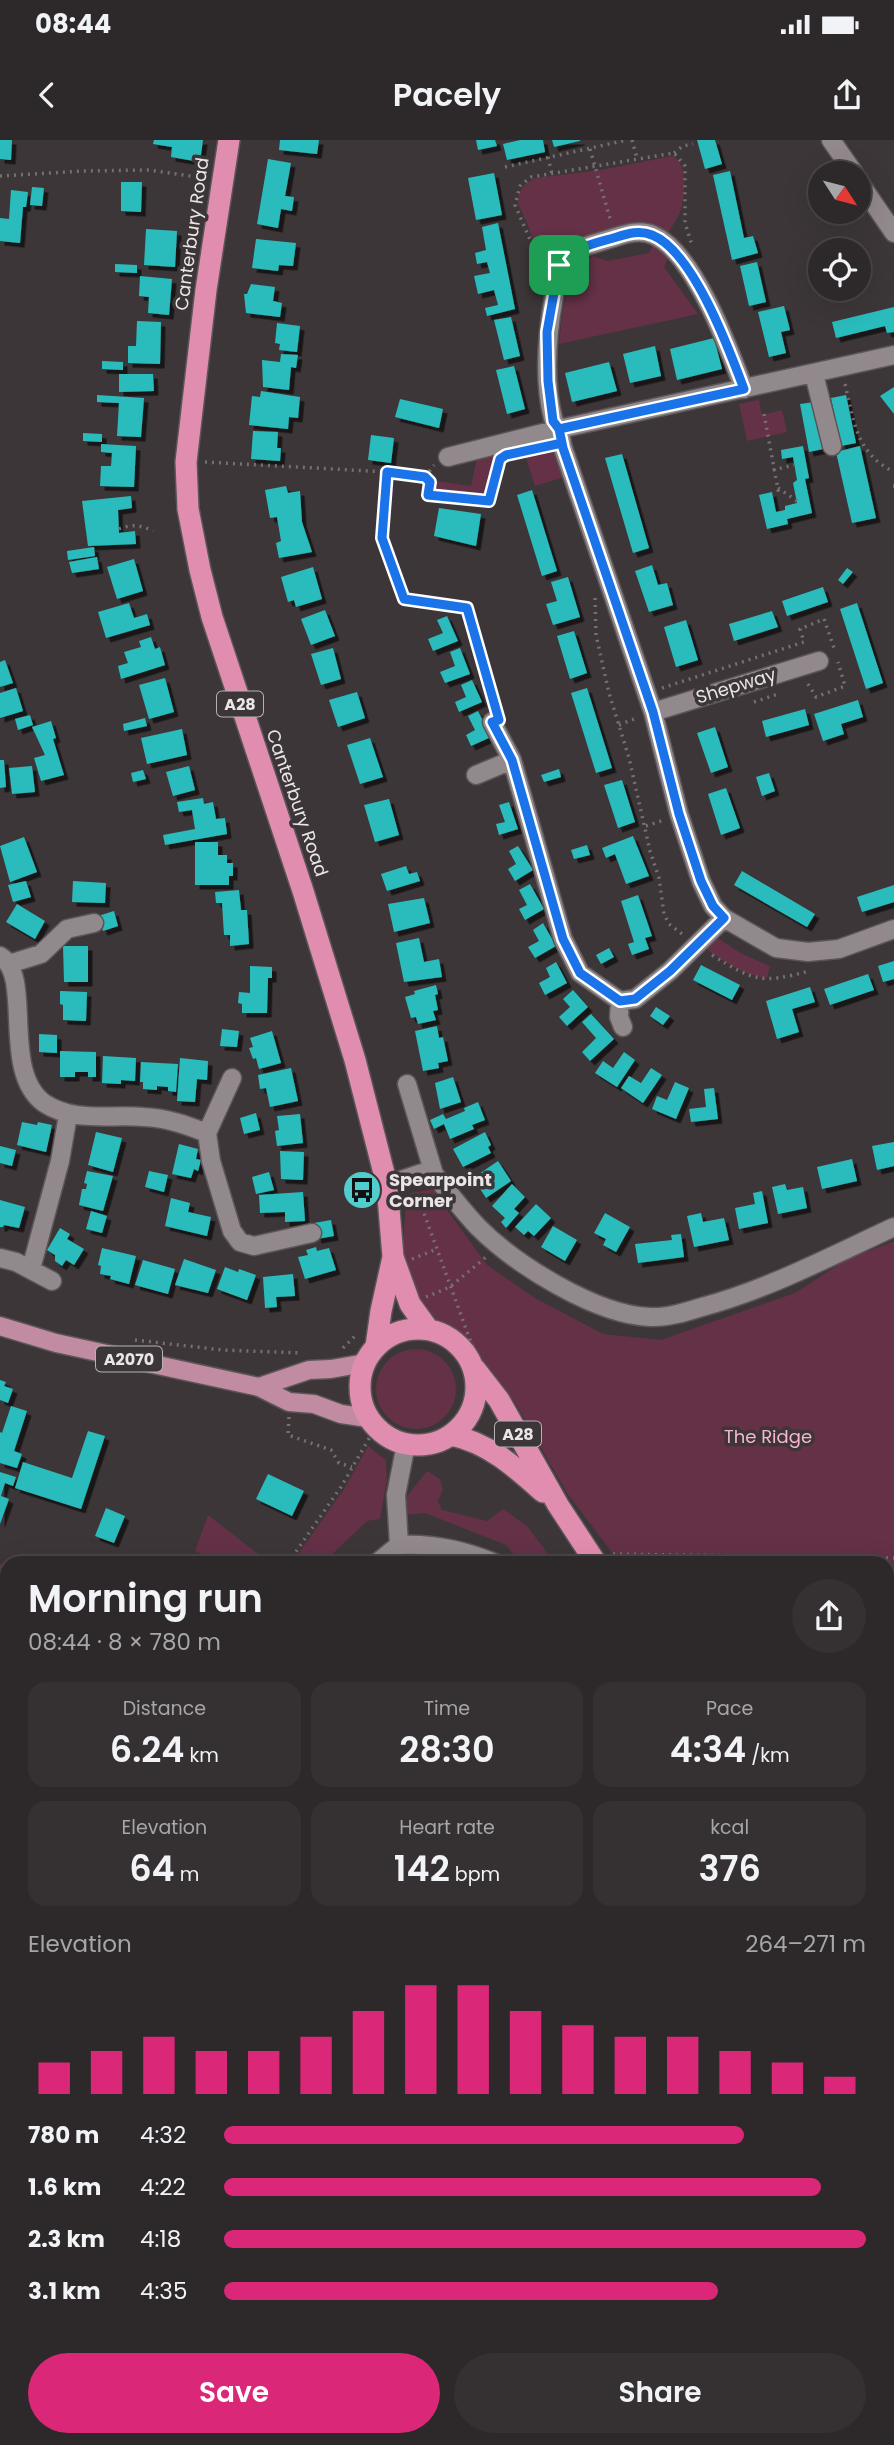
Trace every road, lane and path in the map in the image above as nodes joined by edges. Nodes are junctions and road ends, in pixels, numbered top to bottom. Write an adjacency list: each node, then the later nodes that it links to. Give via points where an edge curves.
1 (229, 140): 16 (highway, Canterbury Road / A28)
2 (630, 140): 7 (path); 10 (path)
3 (682, 140): 6 (path)
4 (831, 140): 11 (street)
5 (692, 144): 6 (path)
6 (683, 146): 8 (path)
7 (590, 148): 9 (path); 13 (path)
8 (674, 153): 10 (path); 21 (path, via 685,166 685,223 696,256)
9 (548, 157): 12 (path); 14 (path)
10 (637, 159): 13 (path)
11 (846, 161)
12 (505, 167)
13 (594, 167): 14 (path); 19 (path)
14 (552, 174): 20 (path, via 531,177 520,186 515,205 538,258 559,259)
15 (0, 176): 16 (path, via 149,170)
16 (224, 181): 31 (highway, Canterbury Road / A28)
17 (872, 200): 18 (street)
18 (894, 233)
19 (616, 237): 20 (street, via 572,251); 21 (street, via 636,232 653,235)
20 (559, 265): 27 (street, via 547,344 553,421)
21 (685, 265): 25 (street, via 705,297)
22 (894, 355): 23 (street)
23 (814, 374): 25 (street); 28 (street)
24 (845, 382): 35 (path, via 858,439 873,459)
25 (744, 389): 27 (street)
26 (764, 414): 33 (path)
27 (559, 429): 30 (street); 42 (street)
28 (832, 446)
29 (506, 455): 34 (path, via 500,459 489,501 428,495 430,482 425,477)
30 (448, 457)
31 (186, 463): 34 (path); 58 (highway, Canterbury Road / A28, via 188,509 212,617 340,1007)
32 (794, 465): 33 (path)
33 (773, 470): 36 (path)
34 (387, 472): 43 (path, via 382,538 404,599 467,608 499,720)
35 (894, 472)
36 (778, 487): 37 (path); 38 (path)
37 (779, 495)
38 (797, 500)
39 (119, 530): 40 (path, via 142,526)
40 (153, 531)
41 (819, 661): 42 (street, Shepway)
42 (653, 712): 46 (street, via 701,881)
43 (492, 722): 44 (street)
44 (512, 760): 45 (street); 50 (street, via 563,939 580,973)
45 (475, 775)
46 (724, 918): 48 (street, via 776,948 808,952 839,949); 50 (street, via 635,999)
47 (94, 923): 49 (street, via 67,929 41,954)
48 (894, 929)
49 (5, 960): 54 (street, via 13,975 18,1065 25,1084 43,1103)
50 (620, 1001): 51 (street)
51 (623, 1027)
52 (232, 1078): 55 (street)
53 (408, 1084): 56 (street)
54 (68, 1115): 55 (street, via 170,1119); 65 (street)
55 (207, 1133): 60 (street, via 224,1205 240,1241 262,1246)
56 (434, 1174): 57 (street); 61 (street)
57 (410, 1176): 58 (street); 62 (path)
58 (387, 1185): 64 (highway, Canterbury Road / A28)
59 (894, 1227): 61 (street, via 756,1291 651,1317 622,1312 564,1290)
60 (312, 1233)
61 (499, 1246): 62 (path, via 450,1287)
62 (437, 1249): 64 (path)
63 (0, 1258): 65 (street)
64 (399, 1259): 69 (highway, Canterbury Road / A28, via 410,1304); 73 (highway, Canterbury Road / A28)
65 (31, 1269): 66 (street)
66 (52, 1281)
67 (0, 1326): 75 (main road, A2070, via 56,1343)
68 (360, 1326): 71 (path)
69 (428, 1329): 73 (highway, via 391,1335); 74 (highway, via 463,1349)
70 (126, 1339): 72 (path, via 223,1350)
71 (339, 1350)
72 (313, 1353)
73 (371, 1354): 75 (main road); 77 (highway, via 360,1391)
74 (473, 1366): 78 (highway, via 474,1404); 81 (highway, A28, via 499,1400)
75 (259, 1387): 76 (main road, A2070)
76 (289, 1402): 77 (main road, A2070, via 314,1404); 80 (path, via 288,1435 331,1450 339,1463)
77 (372, 1422): 79 (highway); 80 (path)
78 (451, 1435): 79 (highway, via 429,1444); 81 (highway, A28, via 488,1448)
79 (406, 1444): 82 (street, via 396,1495)
80 (352, 1467): 83 (path)
81 (558, 1506): 86 (highway, A28)
82 (400, 1545): 84 (street); 85 (street, via 443,1546)
83 (293, 1556)
84 (386, 1556)
85 (474, 1556)
86 (600, 1556)

